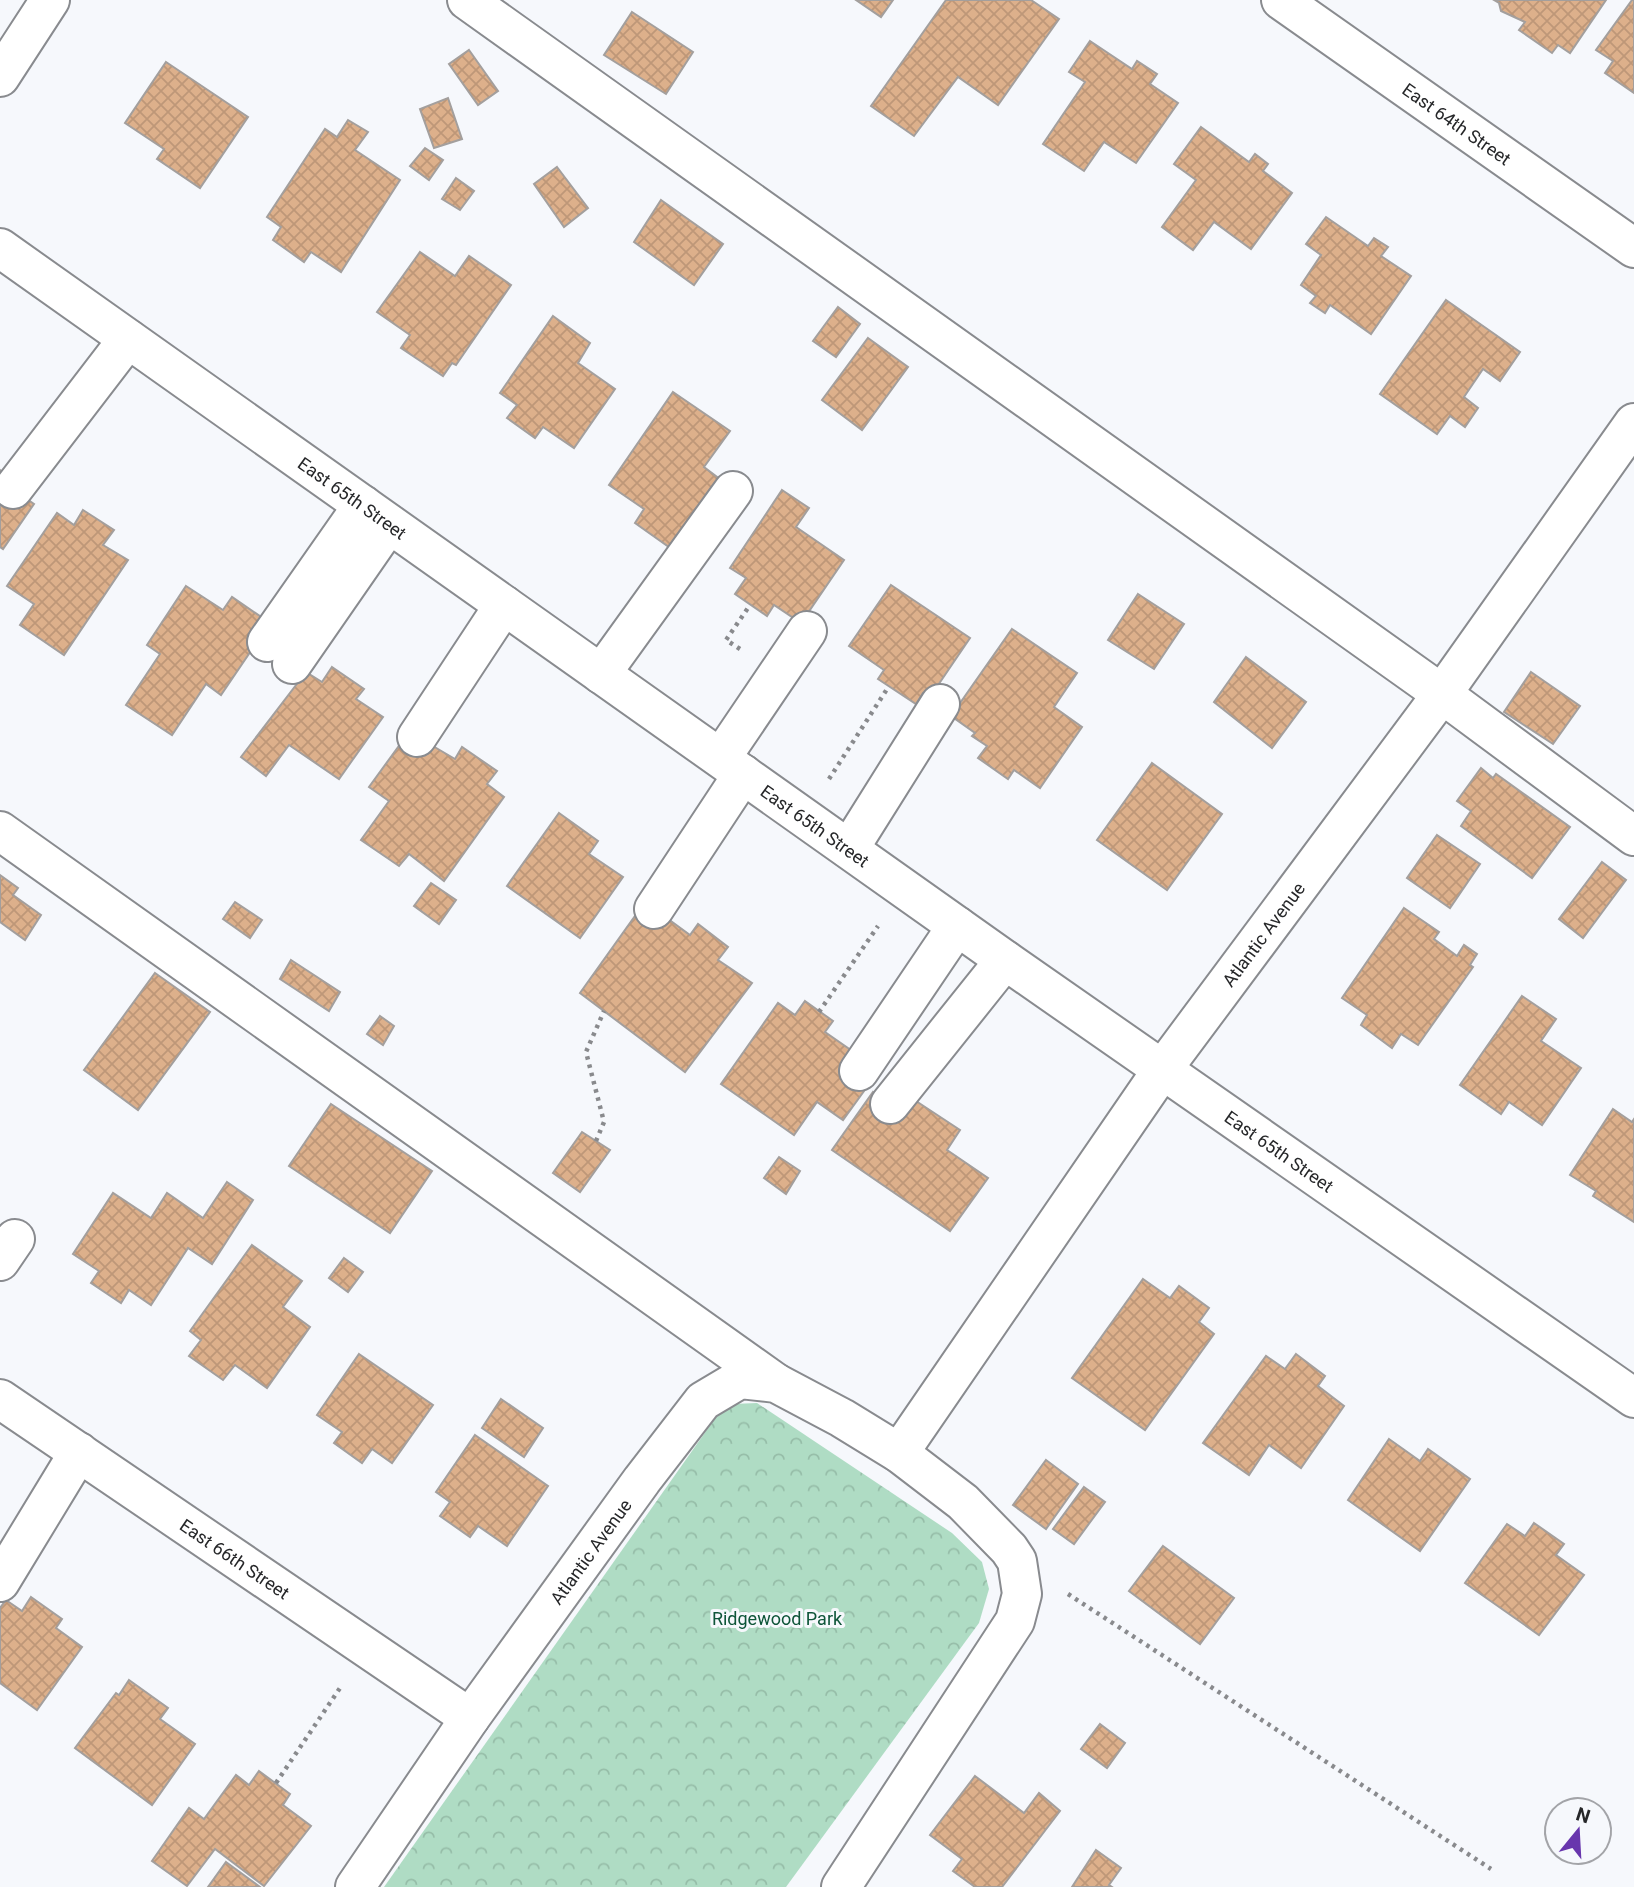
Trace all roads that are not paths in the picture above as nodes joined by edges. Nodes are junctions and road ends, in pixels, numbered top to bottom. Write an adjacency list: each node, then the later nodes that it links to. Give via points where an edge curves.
1 (50, 0): 4 (street)
2 (467, 0): 16 (street)
3 (1281, 0): 6 (street, East 64th Street)
4 (0, 77)
5 (0, 248): 7 (street, East 65th Street)
6 (1634, 248)
7 (128, 339): 9 (street); 11 (street, East 65th Street)
8 (1634, 423): 16 (street, Atlantic Avenue)
9 (13, 489)
10 (733, 491): 15 (street)
11 (376, 514): 12 (street, East 65th Street); 14 (street)
12 (504, 605): 15 (street, East 65th Street); 18 (street)
13 (807, 632): 19 (street)
14 (280, 653)
15 (601, 674): 19 (street, East 65th Street)
16 (1442, 694): 21 (street); 26 (street, Atlantic Avenue)
17 (940, 704): 22 (street)
18 (417, 737)
19 (732, 766): 22 (street, East 65th Street); 23 (street)
20 (0, 831): 29 (street)
21 (1634, 836)
22 (849, 849): 24 (street, East 65th Street)
23 (654, 909)
24 (957, 926): 25 (street, East 65th Street); 27 (street)
25 (1005, 960): 26 (street, East 65th Street); 28 (street)
26 (1162, 1070): 30 (street, East 65th Street); 33 (street, Atlantic Avenue)
27 (859, 1071)
28 (890, 1104)
29 (776, 1383): 33 (street, Atlantic Avenue); 35 (street, Atlantic Avenue, via 740,1379 703,1401)
30 (1634, 1398)
31 (0, 1399): 32 (street, East 66th Street)
32 (79, 1452): 34 (street); 35 (street, East 66th Street)
33 (899, 1453): 37 (street, Atlantic Avenue, via 963,1502 1009,1549 1017,1561 1022,1594 1015,1621)
34 (0, 1582)
35 (470, 1718): 36 (street, Atlantic Avenue)
36 (355, 1887)
37 (841, 1887)

